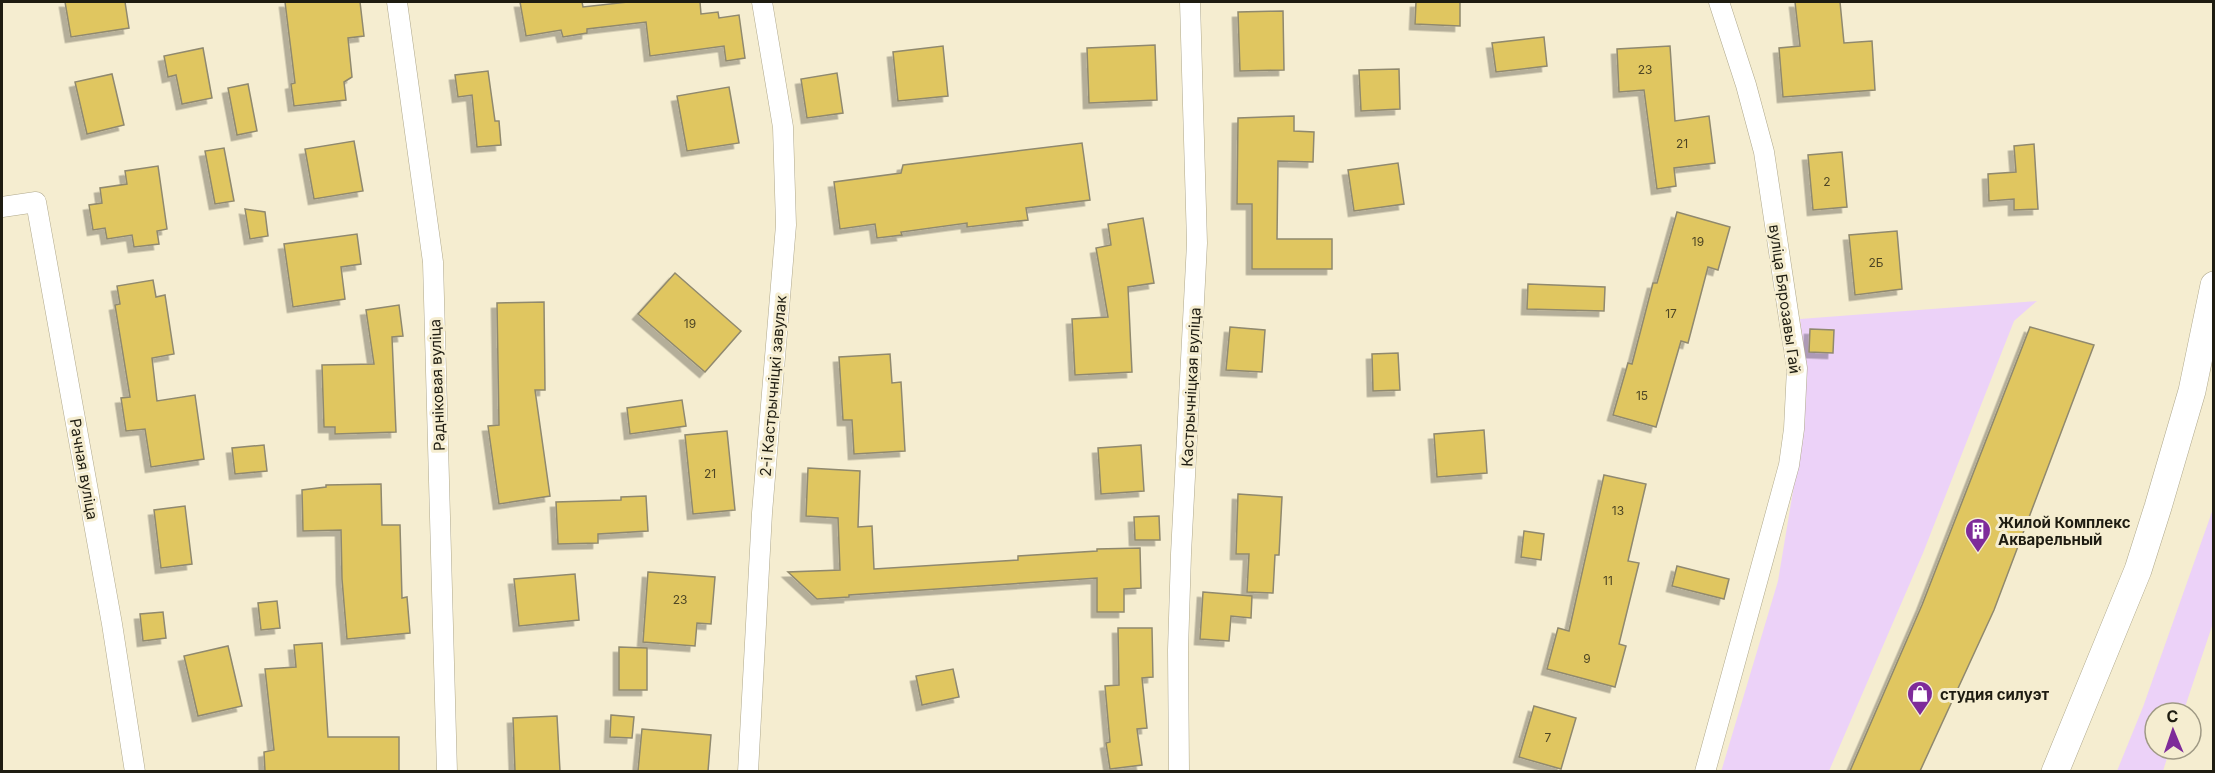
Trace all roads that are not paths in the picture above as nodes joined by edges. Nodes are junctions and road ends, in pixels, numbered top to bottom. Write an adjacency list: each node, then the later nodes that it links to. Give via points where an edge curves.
1 (397, 2): 8 (street, Радніковая вуліца, via 433,262)
2 (762, 2): 9 (street, 2-і Кастрычніцкі завулак, via 783,127 786,225 762,513)
3 (1190, 2): 10 (street, Кастрычніцкая вуліца, via 1197,243 1180,564)
4 (1719, 2): 11 (street, вуліца Бярозавы Гай, via 1764,152 1797,368 1789,465)
5 (2, 207): 7 (street, Рачная вуліца, via 36,202)
6 (2214, 285): 12 (main road, via 2192,391 2158,507 2133,581)
7 (135, 771)
8 (447, 771)
9 (748, 771)
10 (1179, 771)
11 (1705, 771)
12 (2055, 771)

